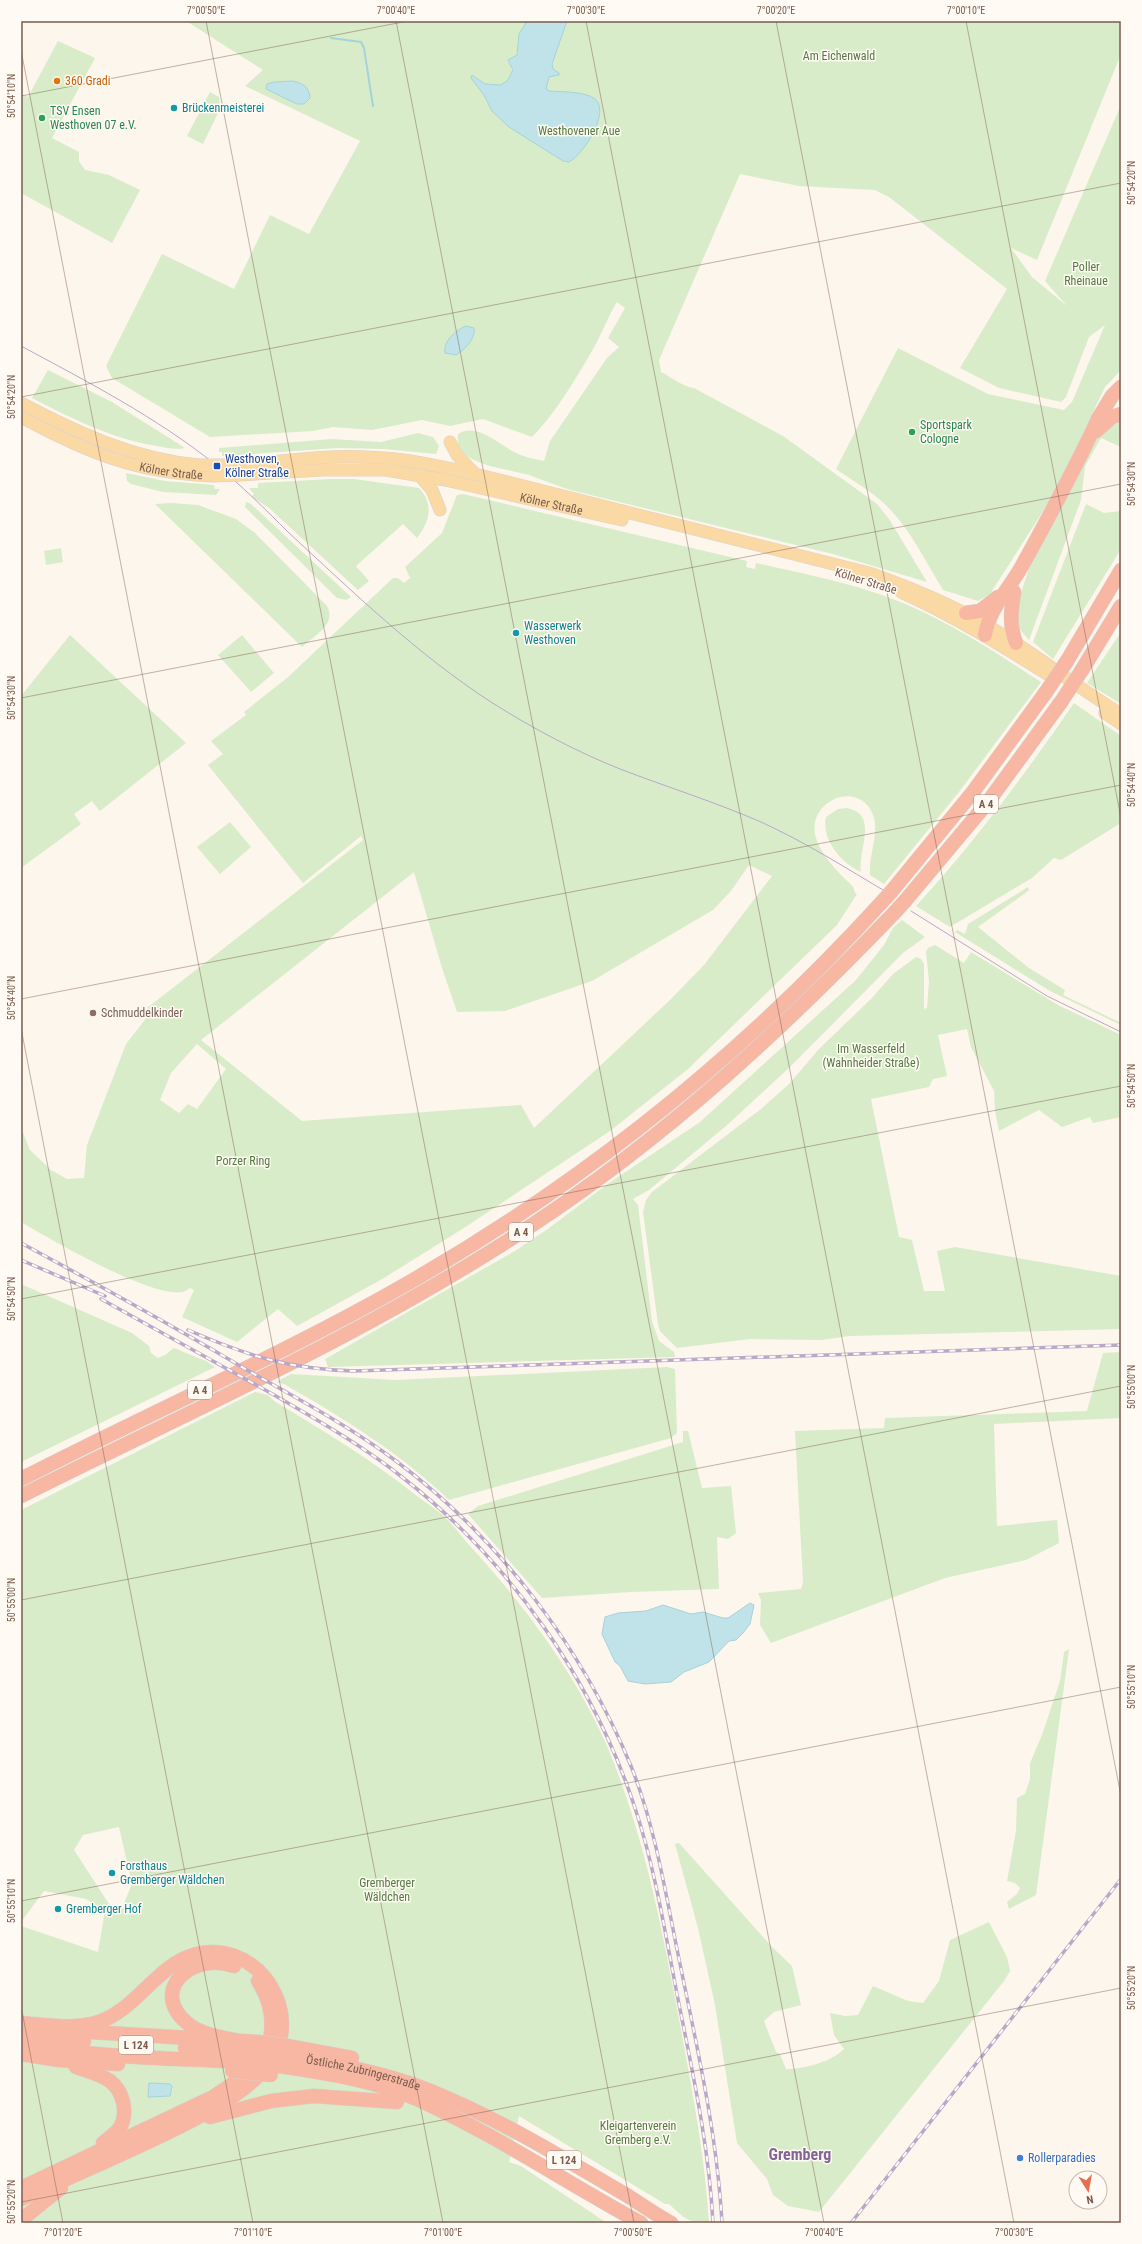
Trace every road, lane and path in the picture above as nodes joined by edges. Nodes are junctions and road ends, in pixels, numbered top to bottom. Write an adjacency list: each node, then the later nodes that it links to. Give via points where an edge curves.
1 (1121, 387): 5 (highway, via 1109,401)
2 (21, 403): 7 (main road, Kölner Straße, bridge, via 78,432 117,448 199,465 366,456 414,461)
3 (1121, 414): 5 (highway, via 1112,417)
4 (21, 417): 8 (main road, Kölner Straße, bridge, via 73,444 106,458 141,468 213,476 353,469)
5 (1090, 437): 11 (highway)
6 (450, 442): 7 (main road, via 457,455)
7 (475, 474): 13 (main road, Kölner Straße, via 869,573 930,595)
8 (419, 475): 9 (main road, via 432,490); 14 (main road, Kölner Straße, via 627,521 869,580)
9 (440, 510)
10 (1121, 570): 18 (highway, A 4, bridge, via 1046,692 973,792 882,903 831,958 709,1072 594,1163 522,1213 429,1271 335,1322)
11 (1010, 591): 13 (highway, via 984,609); 14 (highway, via 999,622); 15 (highway, via 1011,631)
12 (1121, 606): 19 (highway, A 4, bridge, via 1061,702 988,802 905,901 800,1009 719,1084 610,1170 530,1226 387,1313)
13 (966, 613): 14 (main road, Kölner Straße)
14 (988, 630): 15 (main road, Kölner Straße); 17 (main road, Kölner Straße)
15 (1016, 643): 16 (main road, Kölner Straße)
16 (1121, 714)
17 (1121, 724)
18 (21, 1478)
19 (21, 1496)
20 (21, 2023): 22 (highway, via 85,2033); 29 (highway, via 68,2027 99,2022 127,2006 167,1968 186,1957 201,1953 233,1955 252,1964 268,1980 277,1995 282,2021 278,2049 268,2065 247,2086)
21 (21, 2032): 24 (highway, Östliche Zubringerstraße / L 124, via 97,2042)
22 (239, 2041): 24 (highway); 31 (highway, via 203,2032 188,2024 176,2011 173,1997 175,1983 183,1972 199,1964 216,1962 246,1970 258,1982 266,1996 272,2022 268,2046 244,2074 213,2097)
23 (21, 2043): 24 (highway, Östliche Zubringerstraße / L 124, via 117,2055)
24 (251, 2052): 27 (highway, bridge); 27 (highway, Östliche Zubringerstraße / L 124, bridge)
25 (21, 2054): 26 (highway)
26 (59, 2060): 27 (highway, bridge, via 232,2071); 31 (highway, via 110,2082 120,2092 124,2105 124,2116 120,2126)
27 (280, 2061): 28 (highway, via 337,2085); 30 (highway, Östliche Zubringerstraße / L 124, via 375,2085 418,2100); 39 (highway, Östliche Zubringerstraße / L 124, via 366,2062 385,2068 499,2123)
28 (397, 2102): 29 (highway, via 314,2096 273,2100); 30 (highway)
29 (185, 2124): 32 (highway)
30 (465, 2124): 38 (highway, Östliche Zubringerstraße / L 124)
31 (87, 2156): 33 (highway)
32 (84, 2171): 36 (highway); 37 (highway)
33 (38, 2180): 34 (highway); 35 (highway)
34 (21, 2181)
35 (21, 2188)
36 (21, 2200)
37 (21, 2220)
38 (641, 2223)
39 (671, 2223)

